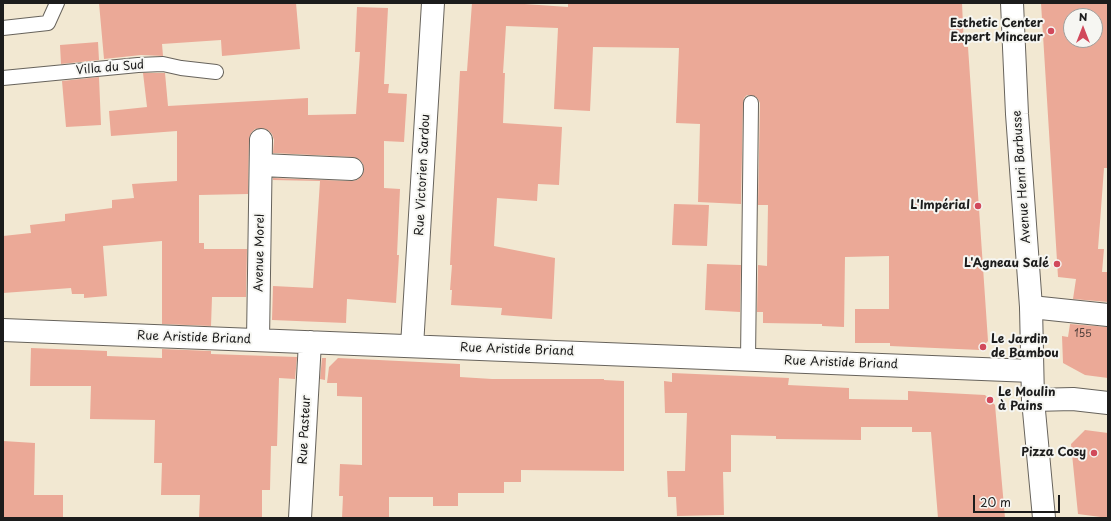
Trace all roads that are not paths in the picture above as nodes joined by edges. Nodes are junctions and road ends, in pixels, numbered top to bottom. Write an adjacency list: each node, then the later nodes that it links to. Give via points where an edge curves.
1 (57, 3): 4 (lane, via 48,22)
2 (433, 3): 16 (street, Rue Victorien Sardou)
3 (1012, 3): 11 (street, Avenue Henri Barbusse)
4 (3, 28)
5 (216, 72): 6 (lane, Villa du Sud, via 163,64)
6 (3, 78)
7 (751, 103): 17 (lane)
8 (261, 140): 9 (street, Avenue Morel)
9 (261, 165): 10 (street); 14 (street, Avenue Morel)
10 (352, 169)
11 (1030, 307): 12 (street); 18 (street, Avenue Henri Barbusse)
12 (1108, 315)
13 (3, 330): 14 (street, Rue Aristide Briand)
14 (258, 340): 15 (street, Rue Aristide Briand)
15 (310, 342): 16 (street, Rue Aristide Briand); 21 (street, Rue Pasteur)
16 (412, 346): 17 (street, Rue Aristide Briand)
17 (748, 360): 18 (street, Rue Aristide Briand)
18 (1032, 371): 19 (street, Avenue Henri Barbusse)
19 (1033, 400): 20 (street, via 1073,399); 22 (street, Avenue Henri Barbusse)
20 (1108, 403)
21 (300, 518)
22 (1044, 518)

